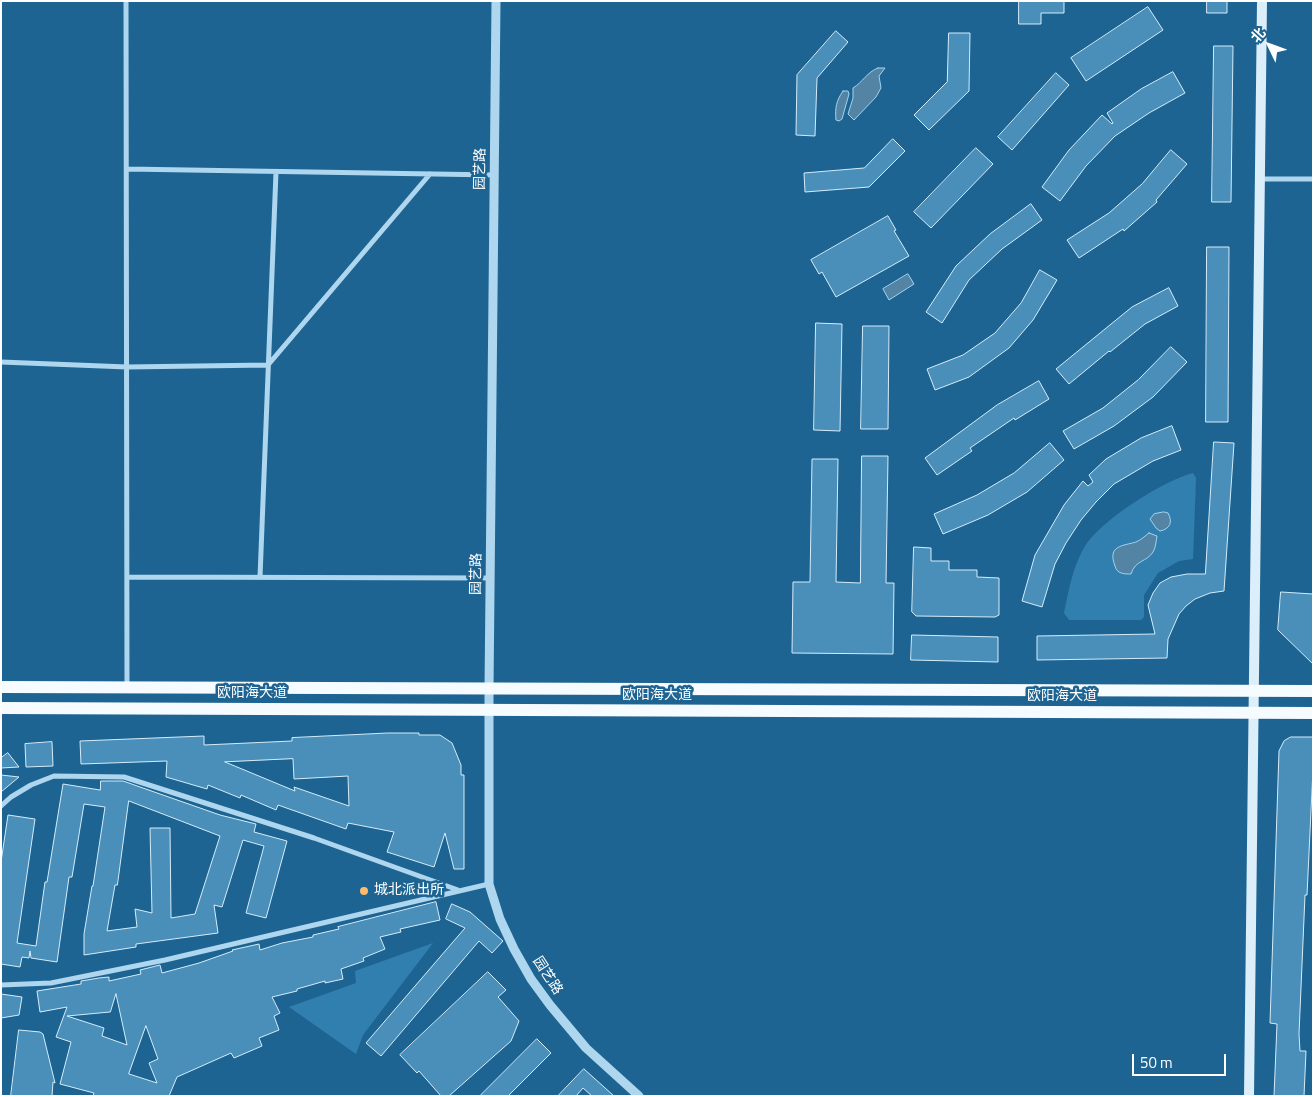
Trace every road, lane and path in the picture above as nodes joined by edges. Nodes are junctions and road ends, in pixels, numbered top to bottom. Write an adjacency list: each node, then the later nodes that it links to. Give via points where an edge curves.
1 (126, 1): 4 (street)
2 (496, 1): 7 (street, 园艺路)
3 (1262, 1): 8 (main road)
4 (127, 169): 5 (street); 12 (street)
5 (276, 172): 6 (street); 11 (street)
6 (430, 174): 7 (street); 11 (street)
7 (495, 175): 15 (street, 园艺路)
8 (1260, 179): 9 (street); 19 (main road)
9 (1313, 179)
10 (1, 362): 12 (street)
11 (268, 365): 12 (street); 14 (street)
12 (127, 367): 13 (street)
13 (127, 577): 14 (street); 17 (street)
14 (260, 578): 15 (street)
15 (490, 578): 18 (street, 园艺路)
16 (1, 685): 17 (main road, 欧阳海大道)
17 (127, 687): 18 (main road, 欧阳海大道)
18 (489, 688): 19 (main road, 欧阳海大道); 23 (street, 园艺路)
19 (1254, 691): 20 (main road, 欧阳海大道); 24 (main road)
20 (1313, 691)
21 (1, 708): 22 (main road, 欧阳海大道)
22 (21, 708): 23 (main road, 欧阳海大道); 26 (main road)
23 (489, 710): 24 (main road, 欧阳海大道); 28 (street, 园艺路)
24 (1253, 713): 25 (main road, 欧阳海大道); 32 (main road)
25 (1313, 713)
26 (1, 714)
27 (1, 806): 29 (street, via 30,785 54,776 124,777 314,838)
28 (489, 884): 29 (street); 31 (street, 园艺路, via 514,949 540,992 586,1048)
29 (460, 891): 30 (street, via 165,960 51,983)
30 (1, 985)
31 (639, 1096)
32 (1248, 1096)

